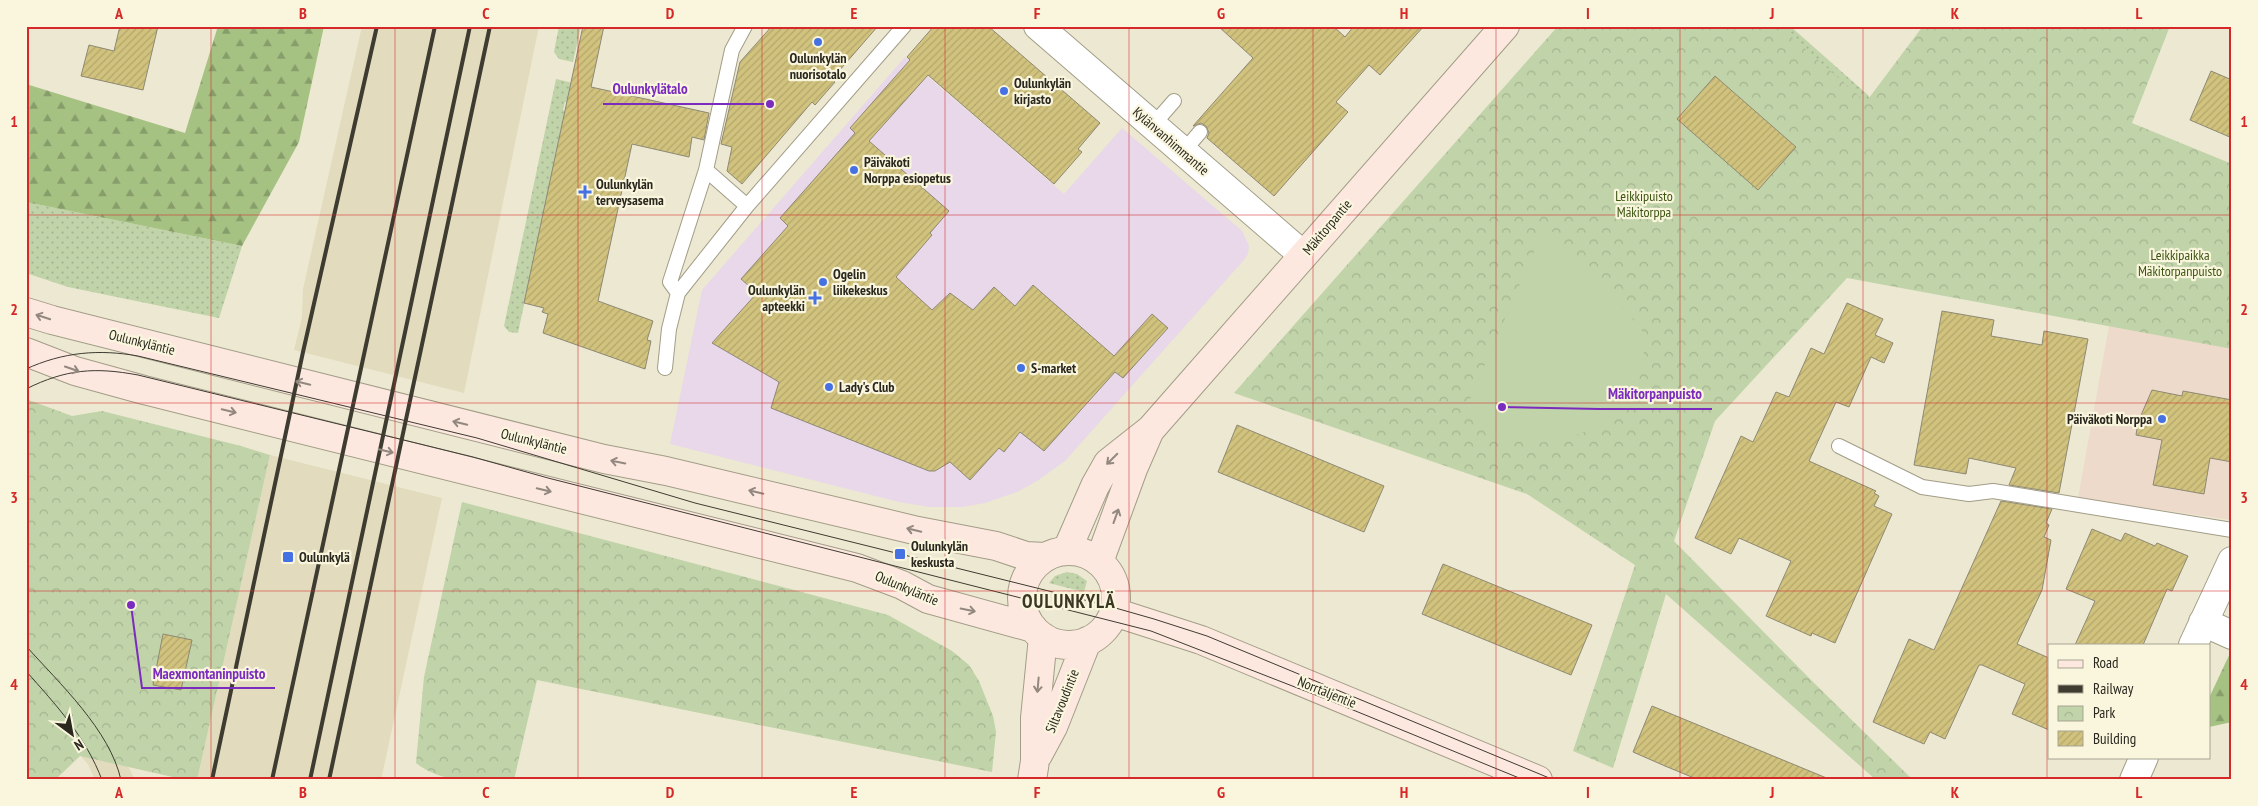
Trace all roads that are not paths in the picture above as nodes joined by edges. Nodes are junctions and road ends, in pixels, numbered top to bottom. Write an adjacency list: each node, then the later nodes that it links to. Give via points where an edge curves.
1 (745, 26): 7 (lane, via 732,50)
2 (904, 26): 8 (lane)
3 (1505, 26): 9 (main road, Mäkitorpantie)
4 (1051, 30): 6 (street, Kylänvanhimmantie)
5 (1174, 101): 6 (lane)
6 (1153, 125): 9 (street, Kylänvanhimmantie, via 1192,142)
7 (706, 170): 8 (lane); 10 (lane, via 670,282)
8 (747, 206): 10 (lane)
9 (1303, 255): 14 (main road, Mäkitorpantie)
10 (678, 293): 13 (lane)
11 (26, 312): 17 (main road, Oulunkyläntie, one-way to 11, via 1026,556 996,546 604,459)
12 (26, 352): 21 (main road, Oulunkyläntie, one-way to 21, via 144,390 857,568 928,599)
13 (665, 368)
14 (1151, 429): 17 (main road, Mäkitorpantie, one-way to 17, via 1108,463); 19 (main road, Mäkitorpantie, one-way to 14)
15 (1839, 446): 16 (lane, via 1922,487 1969,494 1993,491)
16 (2232, 530)
17 (1056, 553): 19 (main road, via 1090,555); 21 (main road, via 1034,565 1022,590 1024,611)
18 (2232, 561): 22 (street)
19 (1099, 562): 20 (main road, via 1107,570 1115,590)
20 (1114, 612): 24 (main road, via 1105,628); 27 (main road, Norrtäljentie, via 1201,640)
21 (1038, 633): 24 (main road, via 1064,644); 26 (main road, Siltavoudintie, one-way to 26)
22 (2198, 633): 23 (street)
23 (2232, 635)
24 (1087, 641): 26 (main road, Siltavoudintie)
25 (2144, 758): 28 (street)
26 (1034, 770)
27 (1538, 780)
28 (2134, 780)

